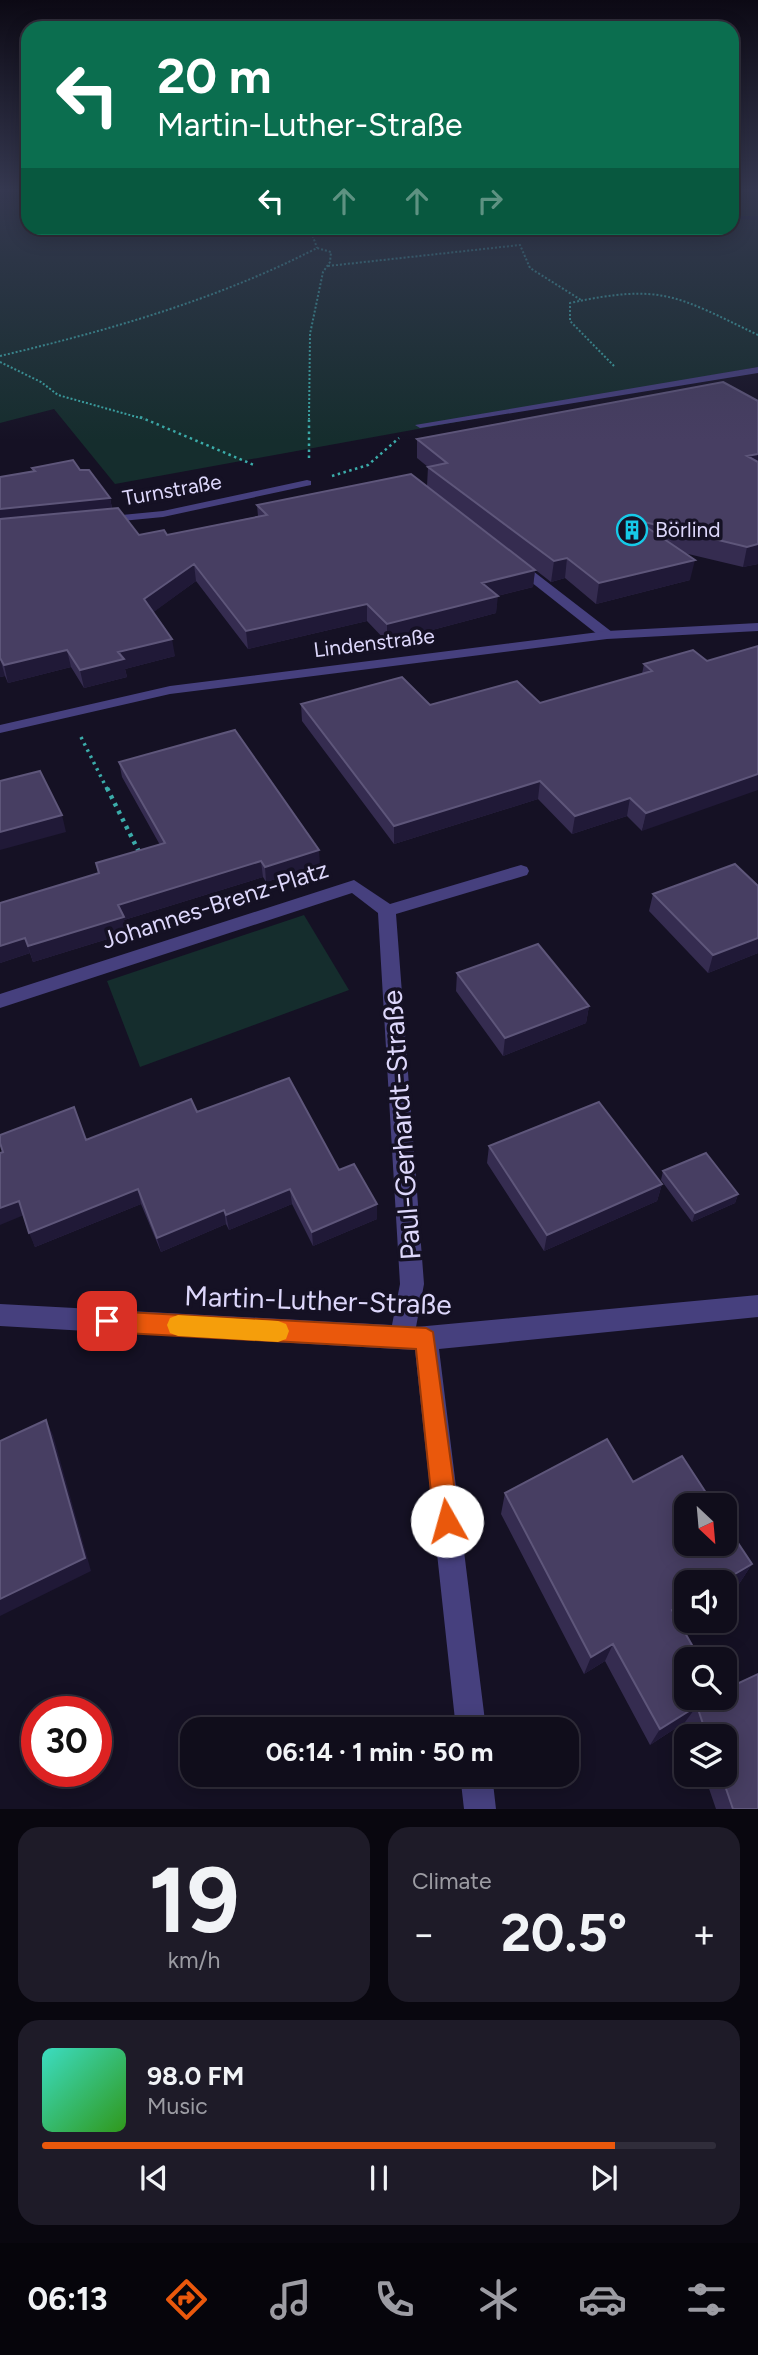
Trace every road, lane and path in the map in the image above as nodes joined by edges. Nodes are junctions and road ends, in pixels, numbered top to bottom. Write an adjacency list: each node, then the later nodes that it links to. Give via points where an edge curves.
1 (270, 272): 6 (path, via 174,311)
2 (325, 272): 11 (path, via 310,334)
3 (537, 272): 4 (path)
4 (581, 300): 5 (path, via 657,293); 9 (path, via 570,303 570,321)
5 (758, 335)
6 (0, 356)
7 (0, 362): 11 (path, via 58,395 137,416 220,453)
8 (758, 370): 10 (street)
9 (622, 375)
10 (421, 425)
11 (307, 483): 12 (street, Turnstraße, via 163,514)
12 (81, 522)
13 (510, 559): 15 (street)
14 (758, 626): 15 (street, Lindenstraße)
15 (607, 635): 16 (street, Lindenstraße, via 170,690)
16 (68, 713): 17 (street, Lindenstraße); 18 (path)
17 (0, 729)
18 (141, 856)
19 (521, 871): 20 (street)
20 (387, 911): 21 (street, Johannes-Brenz-Platz, via 354,886); 24 (street, Paul-Gerhardt-Straße)
21 (0, 1001)
22 (758, 1306): 24 (street, Martin-Luther-Straße)
23 (0, 1315): 24 (street, Martin-Luther-Straße)
24 (414, 1339): 25 (street, Paul-Gerhardt-Straße)
25 (469, 1717)
26 (478, 1787): 27 (street)
27 (481, 1809)

